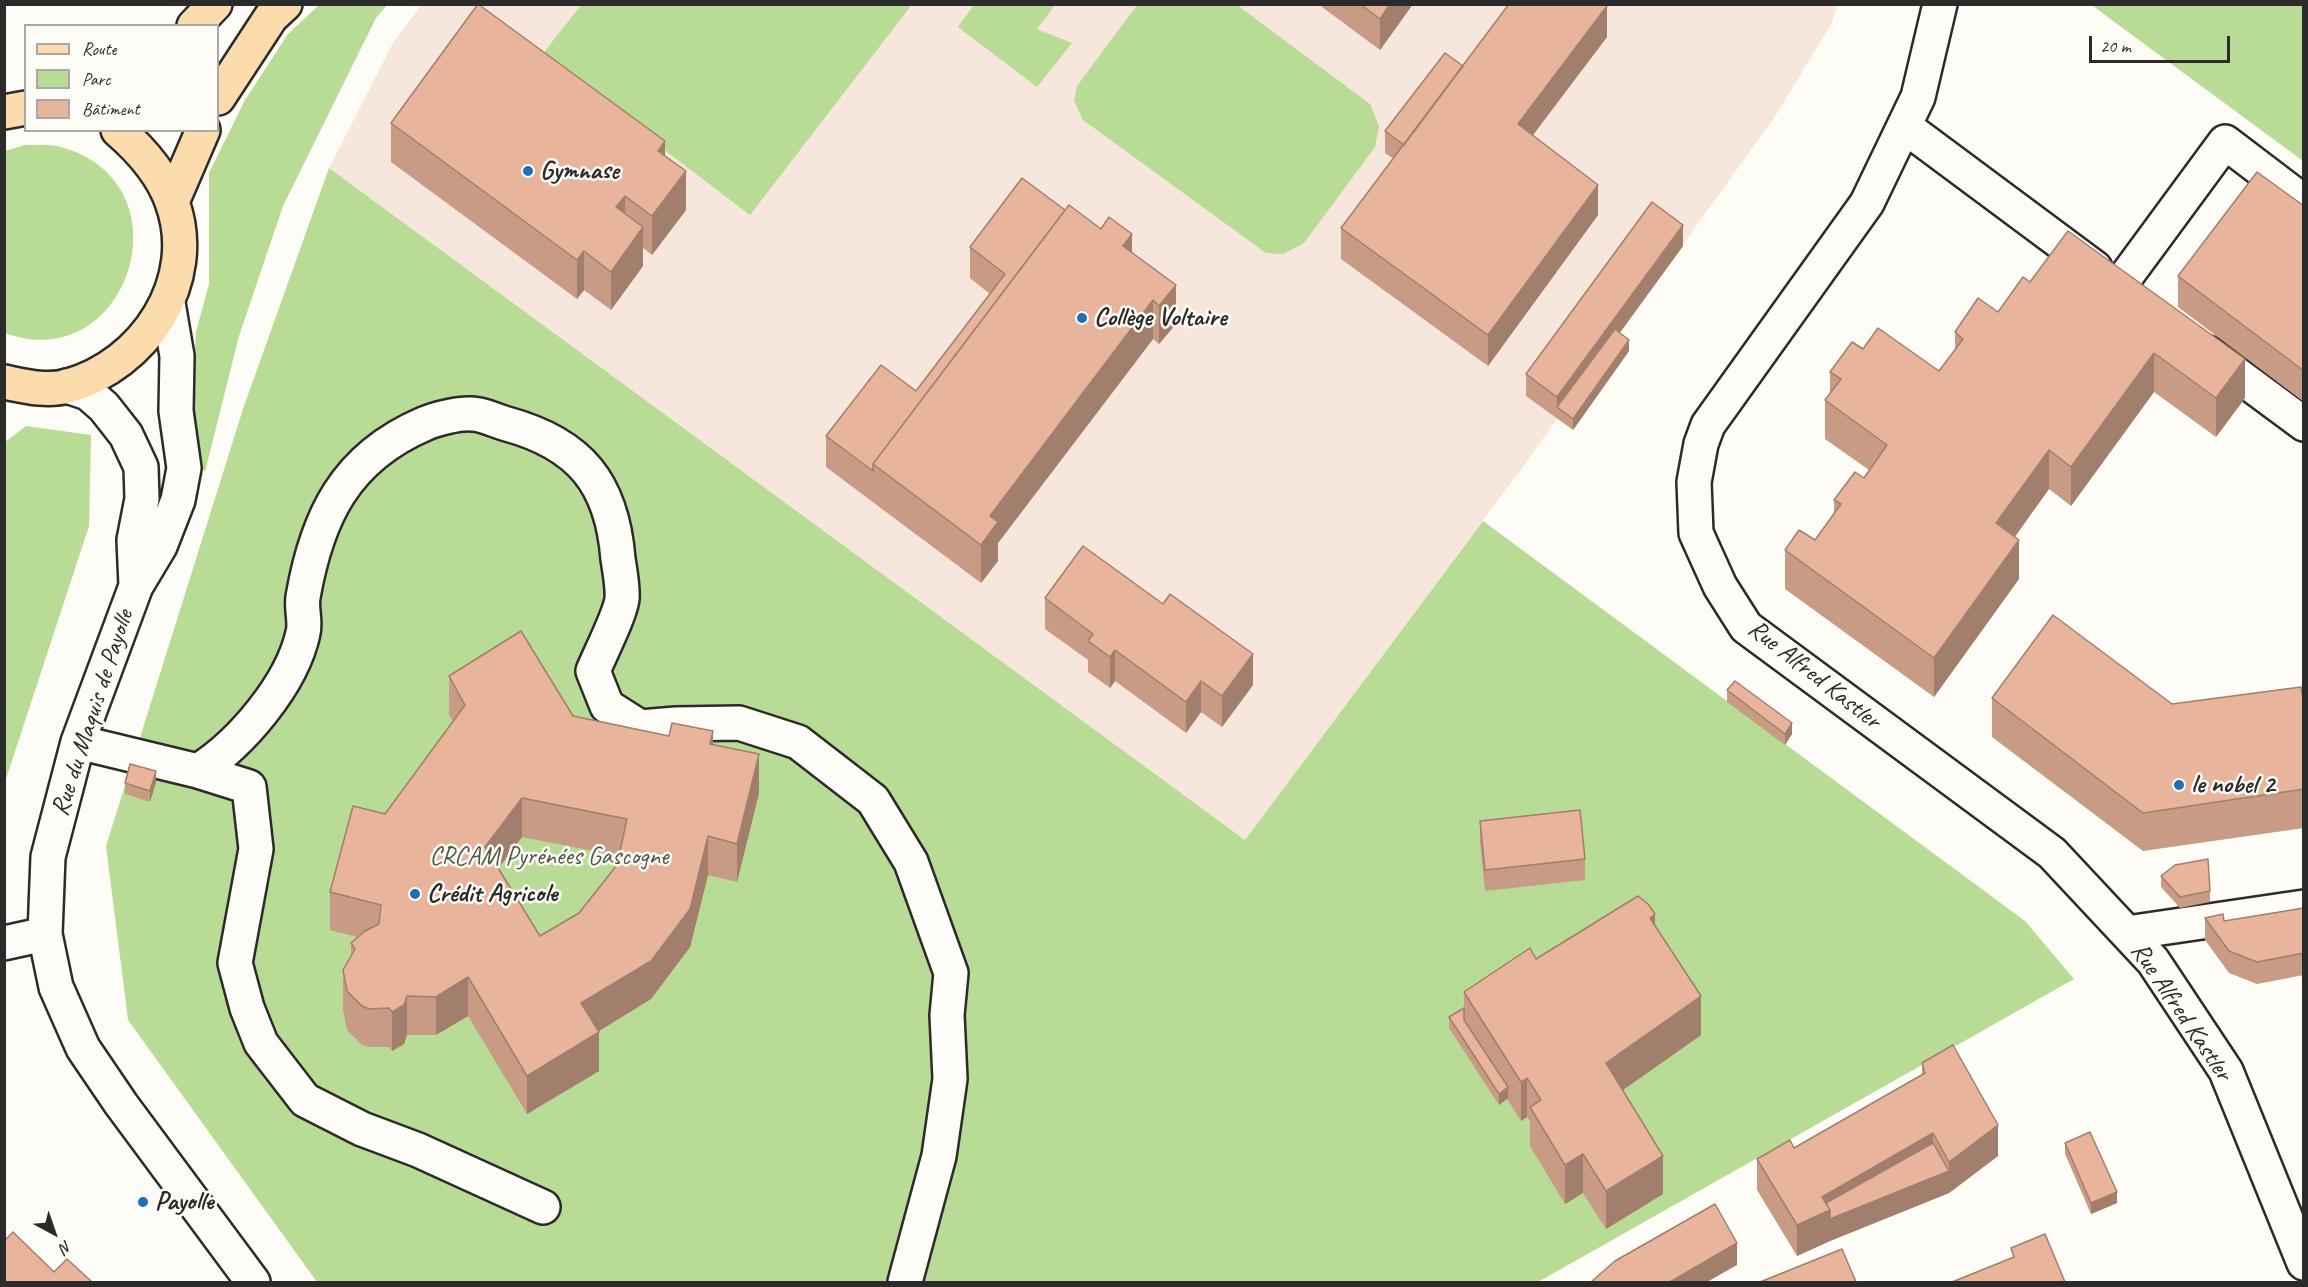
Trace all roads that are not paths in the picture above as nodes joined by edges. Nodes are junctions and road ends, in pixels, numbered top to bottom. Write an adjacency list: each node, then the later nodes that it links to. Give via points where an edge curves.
1 (215, 4): 4 (main road)
2 (285, 4): 5 (main road, via 271,17)
3 (1940, 4): 8 (street, Rue Alfred Kastler, via 1918,97)
4 (196, 24)
5 (219, 96)
6 (24, 108): 7 (main road)
7 (4, 112)
8 (1904, 126): 13 (street); 24 (street, Rue Alfred Kastler, via 1867,203 1708,425 1694,482 1696,533 1720,586 1746,627 2052,853)
9 (120, 132): 11 (main road, via 151,162)
10 (202, 132): 11 (main road)
11 (172, 202): 14 (main road, via 180,248)
12 (2304, 202): 13 (street, via 2225,142)
13 (2120, 286): 15 (street)
14 (168, 303): 17 (main road, via 147,334 118,363); 20 (street, Rue du Maquis de Payolle, via 177,356 176,411 184,468 178,500 160,546)
15 (2147, 307)
16 (2184, 335): 19 (street)
17 (67, 386): 18 (main road); 20 (street, Rue du Maquis de Payolle, via 88,393 104,407 126,435 141,466 142,499 134,540)
18 (12, 391)
19 (2304, 424)
20 (136, 586): 21 (street, Rue du Maquis de Payolle)
21 (78, 742): 22 (street); 25 (street, Rue du Maquis de Payolle, via 48,857)
22 (198, 771): 27 (street, via 249,787 256,849 235,963 261,1043 305,1100 362,1129); 30 (street, via 241,735 290,668 304,632 302,601 311,550 339,489 375,451 425,424 472,414 544,435 574,455 596,483 616,526 622,601 593,671 607,706 640,727 738,723 798,742 873,800 911,862 951,973 947,1015 950,1079 939,1156)
23 (2304, 907): 24 (street)
24 (2127, 933): 28 (street, Rue Alfred Kastler, via 2153,961 2226,1071)
25 (45, 934): 26 (street); 29 (street, Rue du Maquis de Payolle, via 56,987 83,1048)
26 (4, 943)
27 (543, 1207)
28 (2304, 1263)
29 (253, 1282)
30 (905, 1282)

